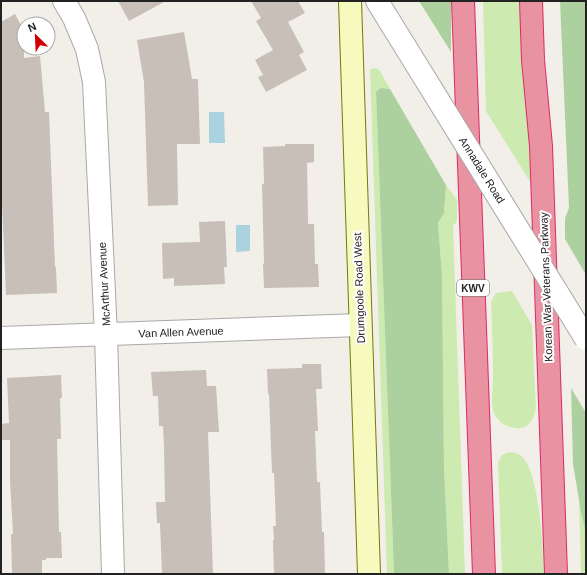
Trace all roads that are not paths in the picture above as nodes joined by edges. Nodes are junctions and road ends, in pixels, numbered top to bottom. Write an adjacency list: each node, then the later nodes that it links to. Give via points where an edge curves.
1 (64, 1): 9 (street, McArthur Avenue, via 87,49 94,82)
2 (350, 1): 8 (main road, Drumgoole Road West)
3 (377, 1): 11 (street, Annadale Road, bridge)
4 (463, 1): 14 (highway, KWV)
5 (531, 1): 7 (highway, Korean War Veterans Parkway, via 533,60)
6 (543, 1): 7 (highway)
7 (541, 146): 15 (highway, Korean War Veterans Parkway)
8 (360, 325): 9 (street, Van Allen Avenue); 13 (main road, Drumgoole Road West)
9 (106, 335): 10 (street, Van Allen Avenue); 12 (street, McArthur Avenue)
10 (1, 338)
11 (586, 339)
12 (113, 574)
13 (369, 574)
14 (484, 574)
15 (556, 574)

